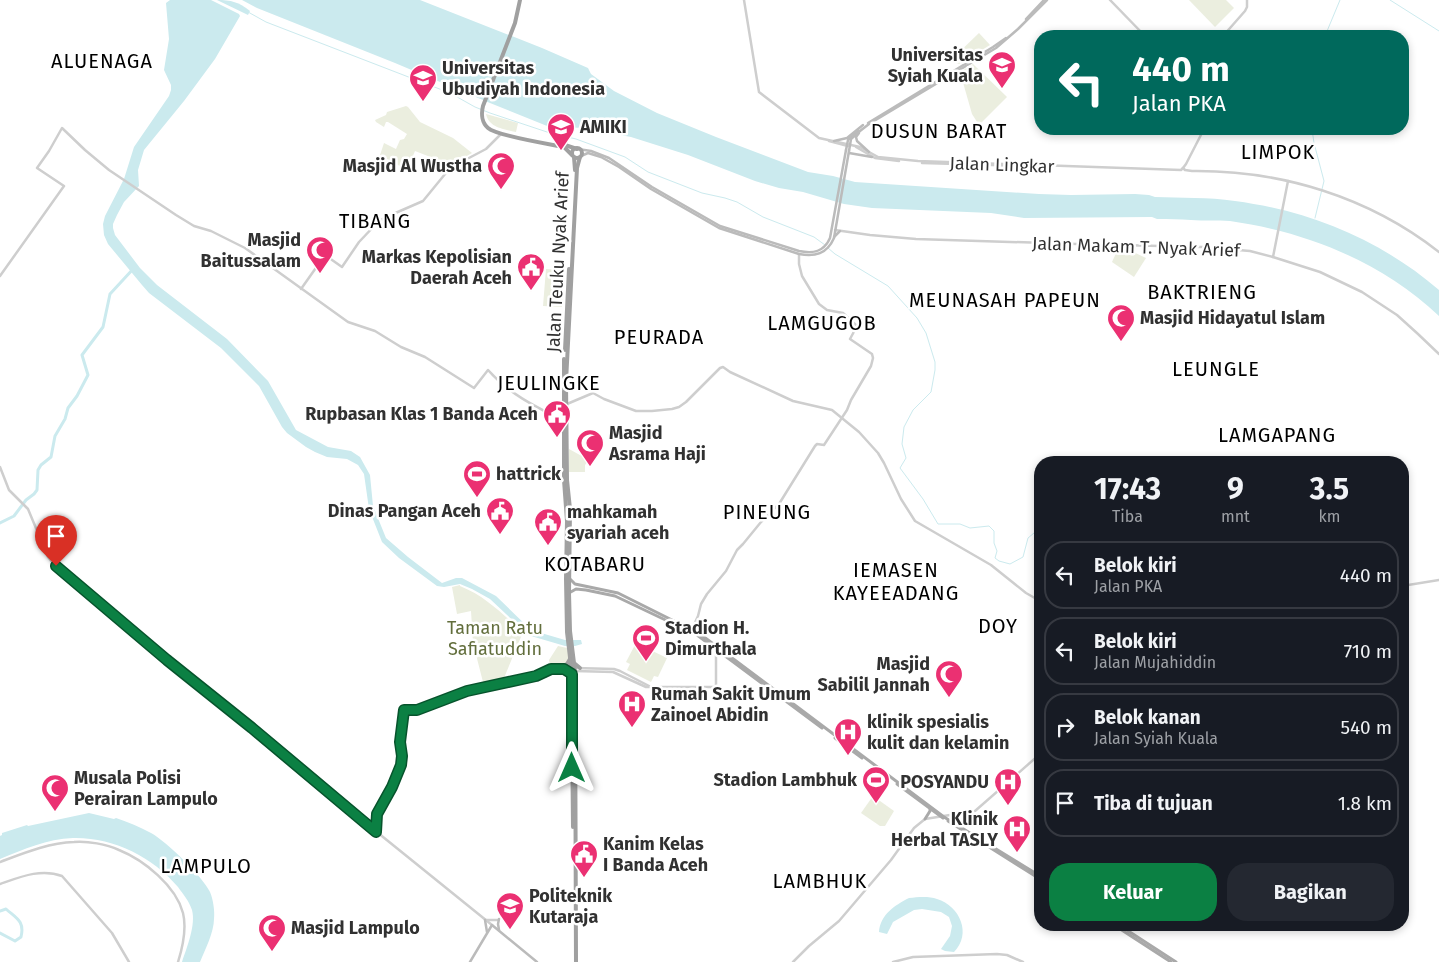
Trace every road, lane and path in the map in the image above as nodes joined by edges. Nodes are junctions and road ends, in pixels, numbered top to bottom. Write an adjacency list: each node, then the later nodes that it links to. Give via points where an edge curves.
1 (521, 0): 8 (highway, via 514,30)
2 (744, 0): 12 (street, via 759,92 812,134)
3 (1046, 0): 9 (main road, via 996,48)
4 (1111, 0): 6 (street)
5 (1247, 0): 7 (street, via 1246,12)
6 (1140, 30)
7 (1230, 30)
8 (483, 114): 10 (highway, via 486,126); 14 (highway, via 488,125 495,130)
9 (864, 126): 13 (main road, via 846,138); 15 (main road, bridge, via 852,139); 16 (main road, via 856,140)
10 (501, 134): 17 (highway, via 564,148); 33 (street, via 487,148 450,168 423,201 377,223 342,266 325,255)
11 (1203, 135): 20 (street)
12 (828, 140): 13 (street); 19 (street, Jalan Lingkar, via 857,148)
13 (834, 141): 16 (street)
14 (577, 149): 17 (highway, via 573,150); 18 (highway); 22 (main road, Jalan Teuku Nyak Arief, via 591,150 617,163)
15 (848, 151): 19 (main road); 23 (main road)
16 (869, 152): 19 (street)
17 (573, 156): 18 (highway); 34 (highway, Jalan Teuku Nyak Arief)
18 (580, 156): 22 (main road, Jalan Teuku Nyak Arief, via 588,153 601,157); 34 (highway, Jalan Teuku Nyak Arief)
19 (873, 157): 20 (street, Jalan Lingkar, via 890,161)
20 (1184, 169): 21 (street, Jalan Lingkar, via 1245,173)
21 (1288, 181): 29 (street, Jalan Lingkar, via 1320,189 1360,205); 31 (street)
22 (651, 188): 26 (main road, Jalan Teuku Nyak Arief, via 716,224)
23 (834, 228): 24 (street, Jalan Makam T. Nyak Arief); 25 (main road); 27 (main road)
24 (840, 231): 25 (main road); 31 (street, Jalan Makam T. Nyak Arief, via 916,239 1219,248)
25 (834, 238): 27 (main road)
26 (764, 242): 28 (main road, Jalan Teuku Nyak Arief, via 806,253); 30 (main road, Jalan Teuku Nyak Arief)
27 (830, 243): 28 (main road)
28 (823, 250): 30 (main road, Jalan Teuku Nyak Arief, via 814,256)
29 (1439, 252)
30 (799, 254): 37 (street, via 802,276 818,301 825,309 841,312 857,326 850,339 872,356 871,366)
31 (1273, 257): 35 (street, Jalan Makam T. Nyak Arief, via 1320,272 1362,292 1397,315)
32 (0, 276): 33 (street, via 64,186 37,168 62,128 109,170 194,226 245,248)
33 (301, 289): 38 (street, via 348,322 377,332 425,357 474,388 488,370 510,391)
34 (567, 334): 36 (highway, Jalan Teuku Nyak Arief); 38 (highway, Jalan Teuku Nyak Arief)
35 (1439, 354)
36 (566, 402): 37 (street, via 594,393 636,411 672,409 683,404 723,367 779,396 829,409); 40 (highway, Jalan Teuku Nyak Arief, via 570,509)
37 (843, 418): 45 (street, via 864,436 882,460 900,499 915,521 992,566); 47 (street, via 825,444 815,446 780,504 736,552 726,571 704,598)
38 (564, 421): 40 (highway, Jalan Teuku Nyak Arief)
39 (0, 467): 55 (street, via 9,490 26,506 48,557)
40 (568, 554): 41 (highway, Jalan Teuku Nyak Arief); 48 (highway, Jalan Teuku Nyak Arief)
41 (569, 577): 44 (highway, Jalan Teuku Nyak Arief); 46 (main road, via 575,584 614,592)
42 (1439, 580): 43 (street)
43 (1409, 585)
44 (569, 592): 46 (main road, via 586,590); 48 (highway, Jalan Teuku Nyak Arief)
45 (1034, 598)
46 (629, 600): 47 (main road); 50 (main road, via 697,635)
47 (692, 629): 59 (main road)
48 (569, 637): 49 (highway, Jalan Teuku Nyak Arief)
49 (571, 648): 54 (highway, Jalan Teuku Nyak Arief); 57 (highway, Jalan Teuku Nyak Arief)
50 (716, 649): 51 (main road); 53 (street)
51 (724, 655): 53 (street); 59 (main road)
52 (170, 656): 55 (street)
53 (717, 658): 58 (street, via 716,687 651,687 614,671)
54 (570, 659): 56 (highway); 57 (highway, Jalan Teuku Nyak Arief)
55 (171, 662): 67 (street)
56 (563, 668): 57 (highway); 57 (street); 67 (street, via 481,687 417,710 404,710 401,765 377,814)
57 (573, 669): 58 (highway); 58 (highway); 82 (highway)
58 (581, 670)
59 (776, 692): 61 (main road)
60 (1034, 759): 63 (street, via 977,810)
61 (911, 793): 62 (main road); 64 (main road)
62 (930, 808): 64 (main road); 65 (main road)
63 (954, 815): 64 (street); 66 (main road)
64 (942, 816): 65 (street); 66 (main road); 68 (main road)
65 (924, 819): 83 (street, via 839,921)
66 (953, 822): 68 (main road)
67 (376, 832): 72 (street)
68 (1008, 857): 70 (main road)
69 (0, 862): 79 (street, via 49,845 74,842 113,848 134,857 161,879 178,899 184,918 183,945)
70 (1034, 873)
71 (0, 884): 78 (street, via 39,872 62,876 112,933)
72 (485, 920): 73 (street); 74 (street); 77 (main road)
73 (499, 920): 75 (main road)
74 (492, 926): 75 (main road); 77 (main road)
75 (499, 931): 77 (main road); 81 (main road)
76 (1128, 932): 86 (main road); 87 (main road)
77 (487, 933): 80 (main road)
78 (129, 962)
79 (178, 962)
80 (470, 962)
81 (537, 962)
82 (575, 962)
83 (793, 962)
84 (893, 962): 85 (street, via 912,957 997,954)
85 (1023, 962)
86 (1171, 962)
87 (1176, 962)

